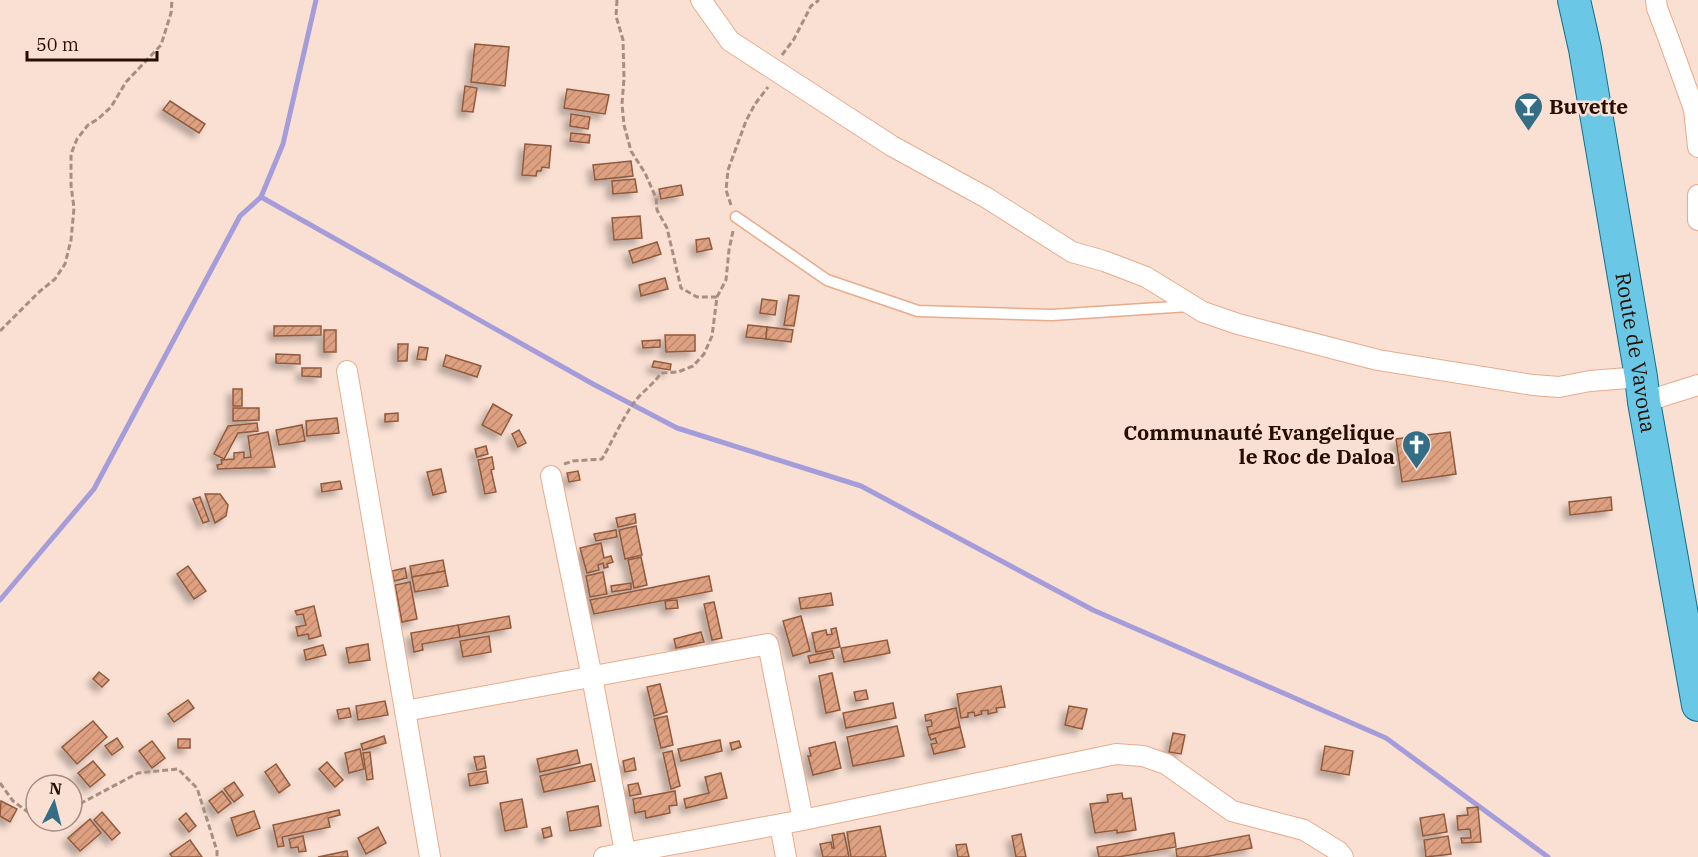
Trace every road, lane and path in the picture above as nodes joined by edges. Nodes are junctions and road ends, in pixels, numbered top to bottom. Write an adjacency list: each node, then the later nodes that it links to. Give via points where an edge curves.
1 (172, 0): 14 (path, via 161,45 126,82 111,107 77,139 71,154 74,208 65,264 55,279)
2 (617, 0): 12 (path, via 616,16 623,40 622,104 632,152 645,173 667,228 681,288 697,297)
3 (701, 0): 7 (street, via 730,41)
4 (819, 0): 7 (path, via 811,6 794,39)
5 (1574, 0): 17 (main road, Route de Vavoua)
6 (1656, 0): 8 (street, via 1694,109)
7 (772, 67): 10 (path, via 768,87 746,121 728,170 726,190); 13 (street, via 892,146 987,198 1072,252 1146,277)
8 (1698, 147)
9 (1698, 195): 11 (street)
10 (736, 217): 12 (path, via 726,280); 13 (lane, via 827,280 918,311 1052,315)
11 (1698, 220)
12 (717, 297): 18 (path, via 712,336 693,366 661,373 642,392 602,459 561,464)
13 (1192, 306): 17 (street, via 1238,324 1378,360 1546,387 1590,381)
14 (0, 331)
15 (347, 371): 21 (street)
16 (1698, 385): 17 (street)
17 (1642, 390): 20 (main road, Route de Vavoua)
18 (551, 476): 19 (street)
19 (592, 676): 21 (street); 25 (street, via 768,644); 27 (street)
20 (1698, 705)
21 (405, 711): 29 (street)
22 (0, 783): 24 (path)
23 (84, 802): 28 (path, via 138,773 178,769 197,788)
24 (24, 809)
25 (803, 820): 26 (street); 32 (street, via 1116,754 1143,756 1166,764 1232,811 1304,830)
26 (780, 825): 27 (street); 31 (street)
27 (625, 852): 30 (street)
28 (217, 857)
29 (430, 857)
30 (604, 857)
31 (786, 857)
32 (1343, 857)

